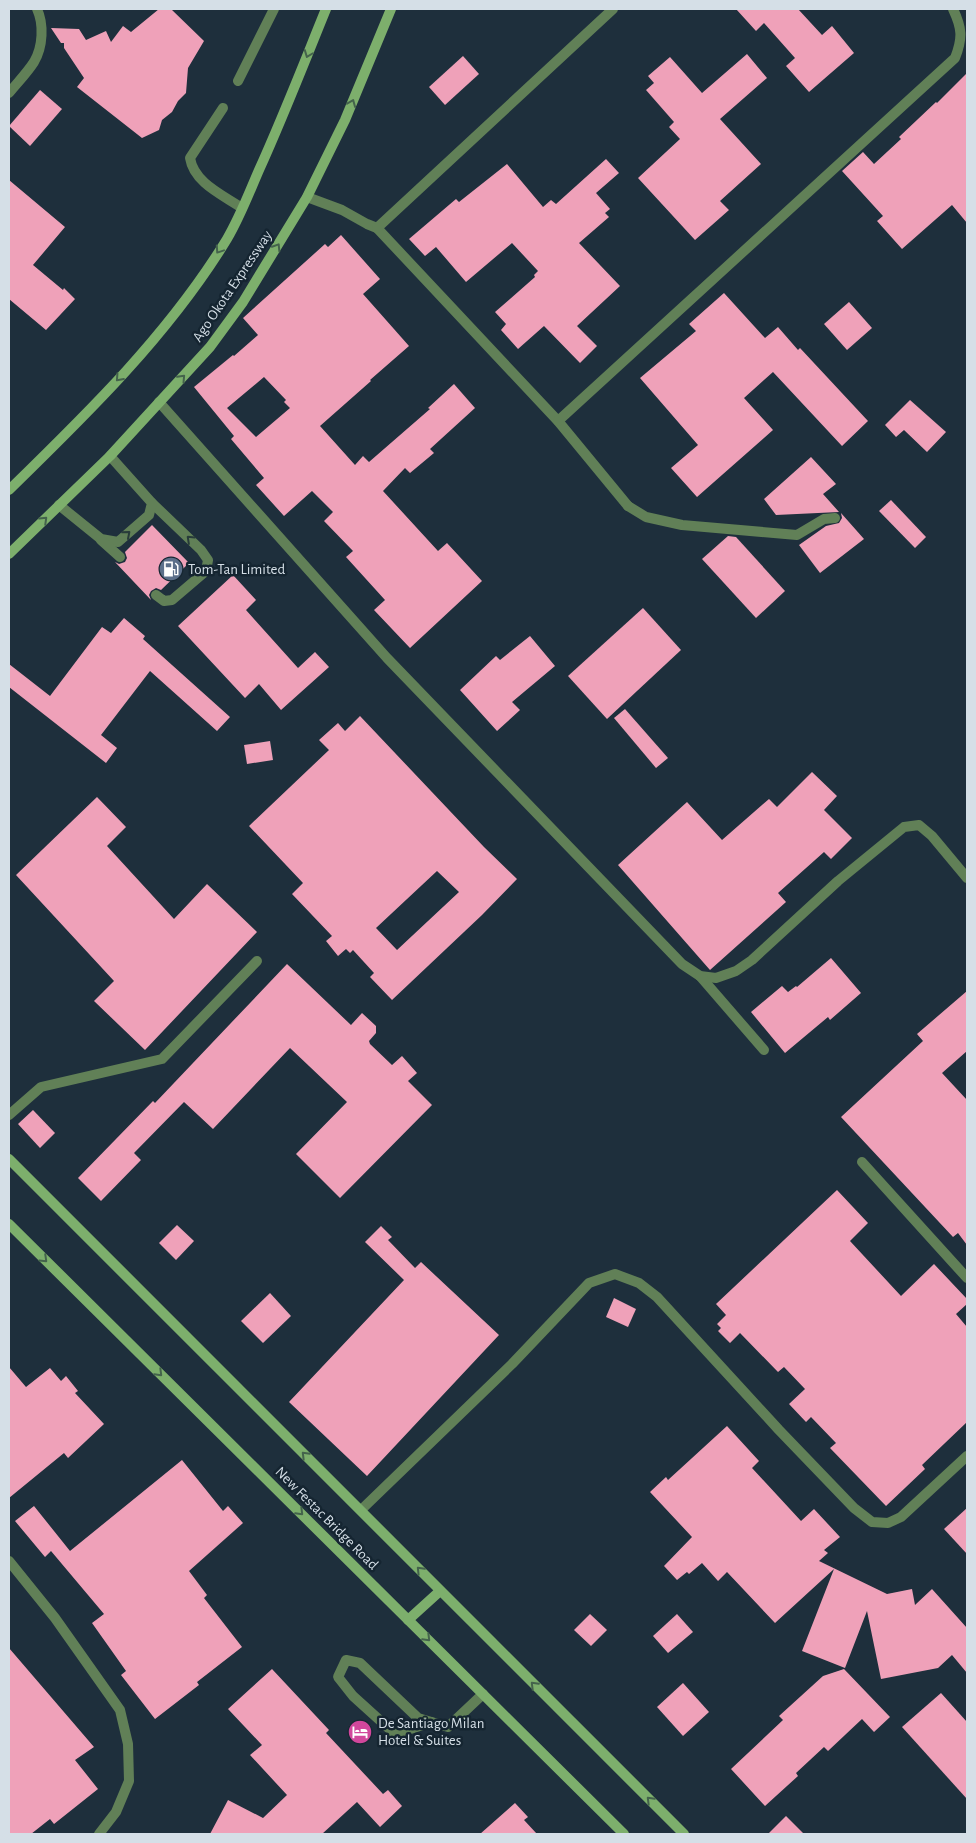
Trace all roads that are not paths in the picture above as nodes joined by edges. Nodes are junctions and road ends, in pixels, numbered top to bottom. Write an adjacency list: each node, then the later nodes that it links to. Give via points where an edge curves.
1 (36, 9): 8 (street, via 40,17 41,41 34,62)
2 (274, 9): 7 (street)
3 (326, 9): 11 (main road, Ago Okota Expressway, one-way to 11, via 288,106)
4 (390, 9): 10 (main road, Ago Okota Expressway, one-way to 4, via 345,120)
5 (613, 9): 12 (street)
6 (953, 9): 14 (street, via 961,30 955,58)
7 (238, 81)
8 (9, 93)
9 (223, 108): 11 (street, via 190,158 192,168 203,182)
10 (307, 197): 12 (street); 13 (main road, Ago Okota Expressway, one-way to 10, via 210,347 243,302)
11 (242, 208): 16 (main road, Ago Okota Expressway, one-way to 16, via 228,237 193,290 146,348 95,405)
12 (377, 228): 14 (street)
13 (159, 402): 15 (main road, Ago Okota Expressway); 26 (street, via 387,658 682,964)
14 (558, 421): 19 (street, via 628,506 646,517 682,525 797,536 824,519)
15 (110, 456): 17 (street); 18 (main road, Ago Okota Expressway)
16 (9, 490)
17 (152, 503): 20 (street, one-way to 17, via 118,542 149,515); 23 (street, one-way to 17, via 164,602 172,600 206,571 208,560 202,550)
18 (59, 505): 20 (street); 21 (main road, Ago Okota Expressway, one-way to 18)
19 (835, 518)
20 (101, 539): 22 (street)
21 (9, 554)
22 (120, 557)
23 (156, 596)
24 (967, 878): 26 (street, via 919,825 904,827 838,880 752,960 736,971 716,978)
25 (257, 961): 28 (street, via 162,1059 40,1087)
26 (700, 976): 27 (street)
27 (764, 1050)
28 (9, 1115)
29 (9, 1159): 34 (main road, one-way to 29)
30 (862, 1162): 32 (street)
31 (9, 1224): 37 (main road, New Festac Bridge Road, one-way to 37)
32 (967, 1278)
33 (967, 1456): 34 (street, via 901,1517 888,1523 872,1522 854,1508 779,1430 658,1297 639,1283 615,1274 589,1283 512,1364)
34 (361, 1510): 36 (main road, one-way to 34)
35 (9, 1561): 40 (street, via 55,1618 120,1710 128,1744 129,1780 116,1812)
36 (440, 1591): 37 (main road); 42 (main road, one-way to 36)
37 (408, 1620): 38 (main road, New Festac Bridge Road, one-way to 38)
38 (484, 1694): 39 (street, via 448,1727); 41 (main road, New Festac Bridge Road)
39 (432, 1722): 39 (street, via 418,1718 360,1663 346,1660 338,1677 353,1696 395,1734)
40 (99, 1834)
41 (624, 1834)
42 (684, 1834)

